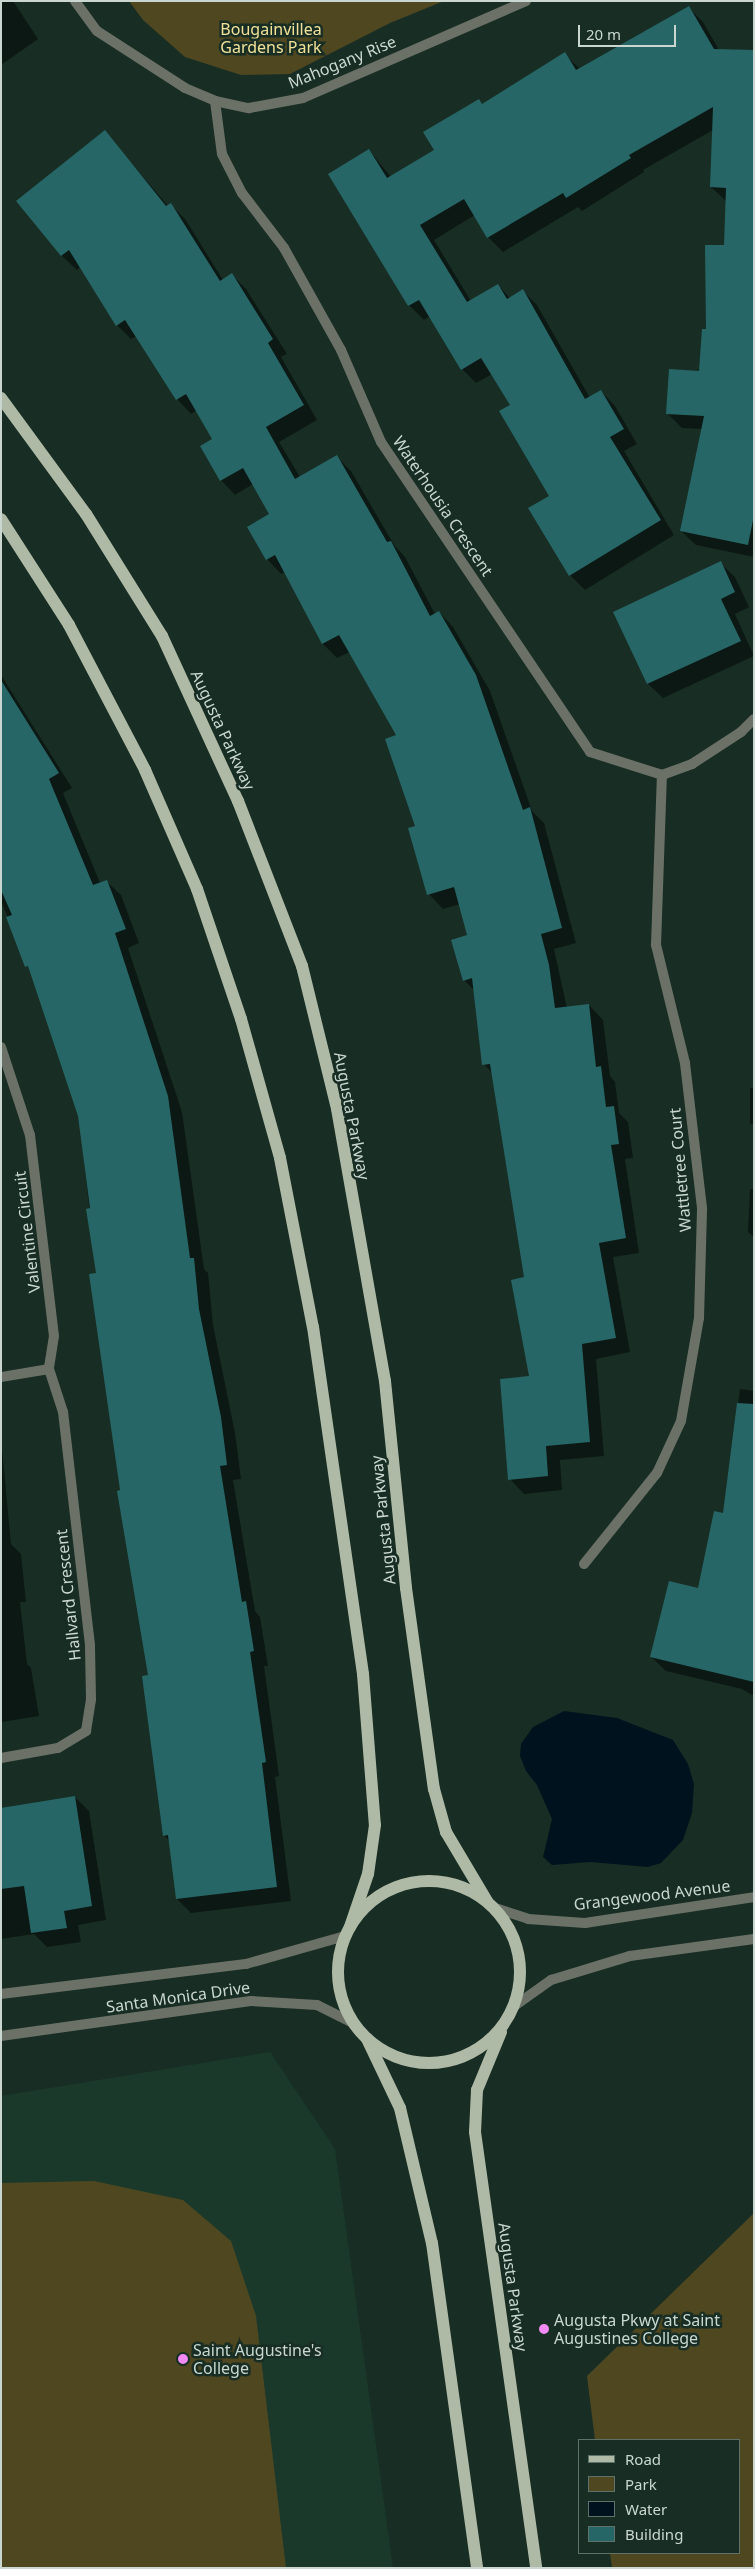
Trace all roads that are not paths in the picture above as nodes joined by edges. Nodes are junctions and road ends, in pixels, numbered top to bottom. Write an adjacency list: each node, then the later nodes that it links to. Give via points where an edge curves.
1 (75, 1): 3 (street, Mahogany Rise, via 97,31 185,88)
2 (526, 1): 3 (street, Mahogany Rise, via 303,98 249,108)
3 (215, 101): 7 (street, Waterhousia Crescent, via 222,154 242,193 284,248 341,350 381,442 439,530 498,611 590,752)
4 (1, 398): 14 (main road, Augusta Parkway, via 86,514 162,636 238,801 302,966 337,1109 386,1380 406,1588 434,1790 446,1832)
5 (1, 519): 15 (main road, via 69,625 145,770 197,890 241,1019 280,1158 313,1327 363,1674 375,1825 368,1874)
6 (754, 719): 7 (street, via 741,732 692,764)
7 (662, 775): 11 (street, Wattletree Court, via 656,945 685,1063 702,1208 698,1318 681,1421 657,1473)
8 (1, 1047): 9 (street, Valentine Circuit, via 30,1135 54,1336)
9 (49, 1369): 10 (street); 12 (street, Hallvard Crescent, via 62,1412 90,1645 91,1699 86,1730 58,1748)
10 (1, 1377)
11 (584, 1564)
12 (1, 1758)
13 (754, 1897): 14 (street, Grangewood Avenue, via 585,1923 528,1919)
14 (491, 1904): 15 (main road, via 464,1888 439,1881 412,1882 388,1891 366,1906); 18 (main road, Augusta Parkway, via 514,1938 519,1955 521,1972)
15 (348, 1931): 17 (street, Santa Monica Drive, via 246,1964); 19 (main road, via 339,1958 338,1981 344,2004)
16 (754, 1939): 18 (street, via 630,1956 551,1980)
17 (1, 1994)
18 (511, 2012): 21 (main road, via 492,2038 469,2053 443,2061 407,2059 390,2054); 23 (main road, Augusta Parkway, via 477,2090 475,2132)
19 (355, 2024): 20 (street, Santa Monica Drive, via 317,2005 251,2001); 21 (main road)
20 (1, 2036)
21 (367, 2039): 22 (main road, via 400,2108 432,2243)
22 (477, 2568)
23 (536, 2568)

